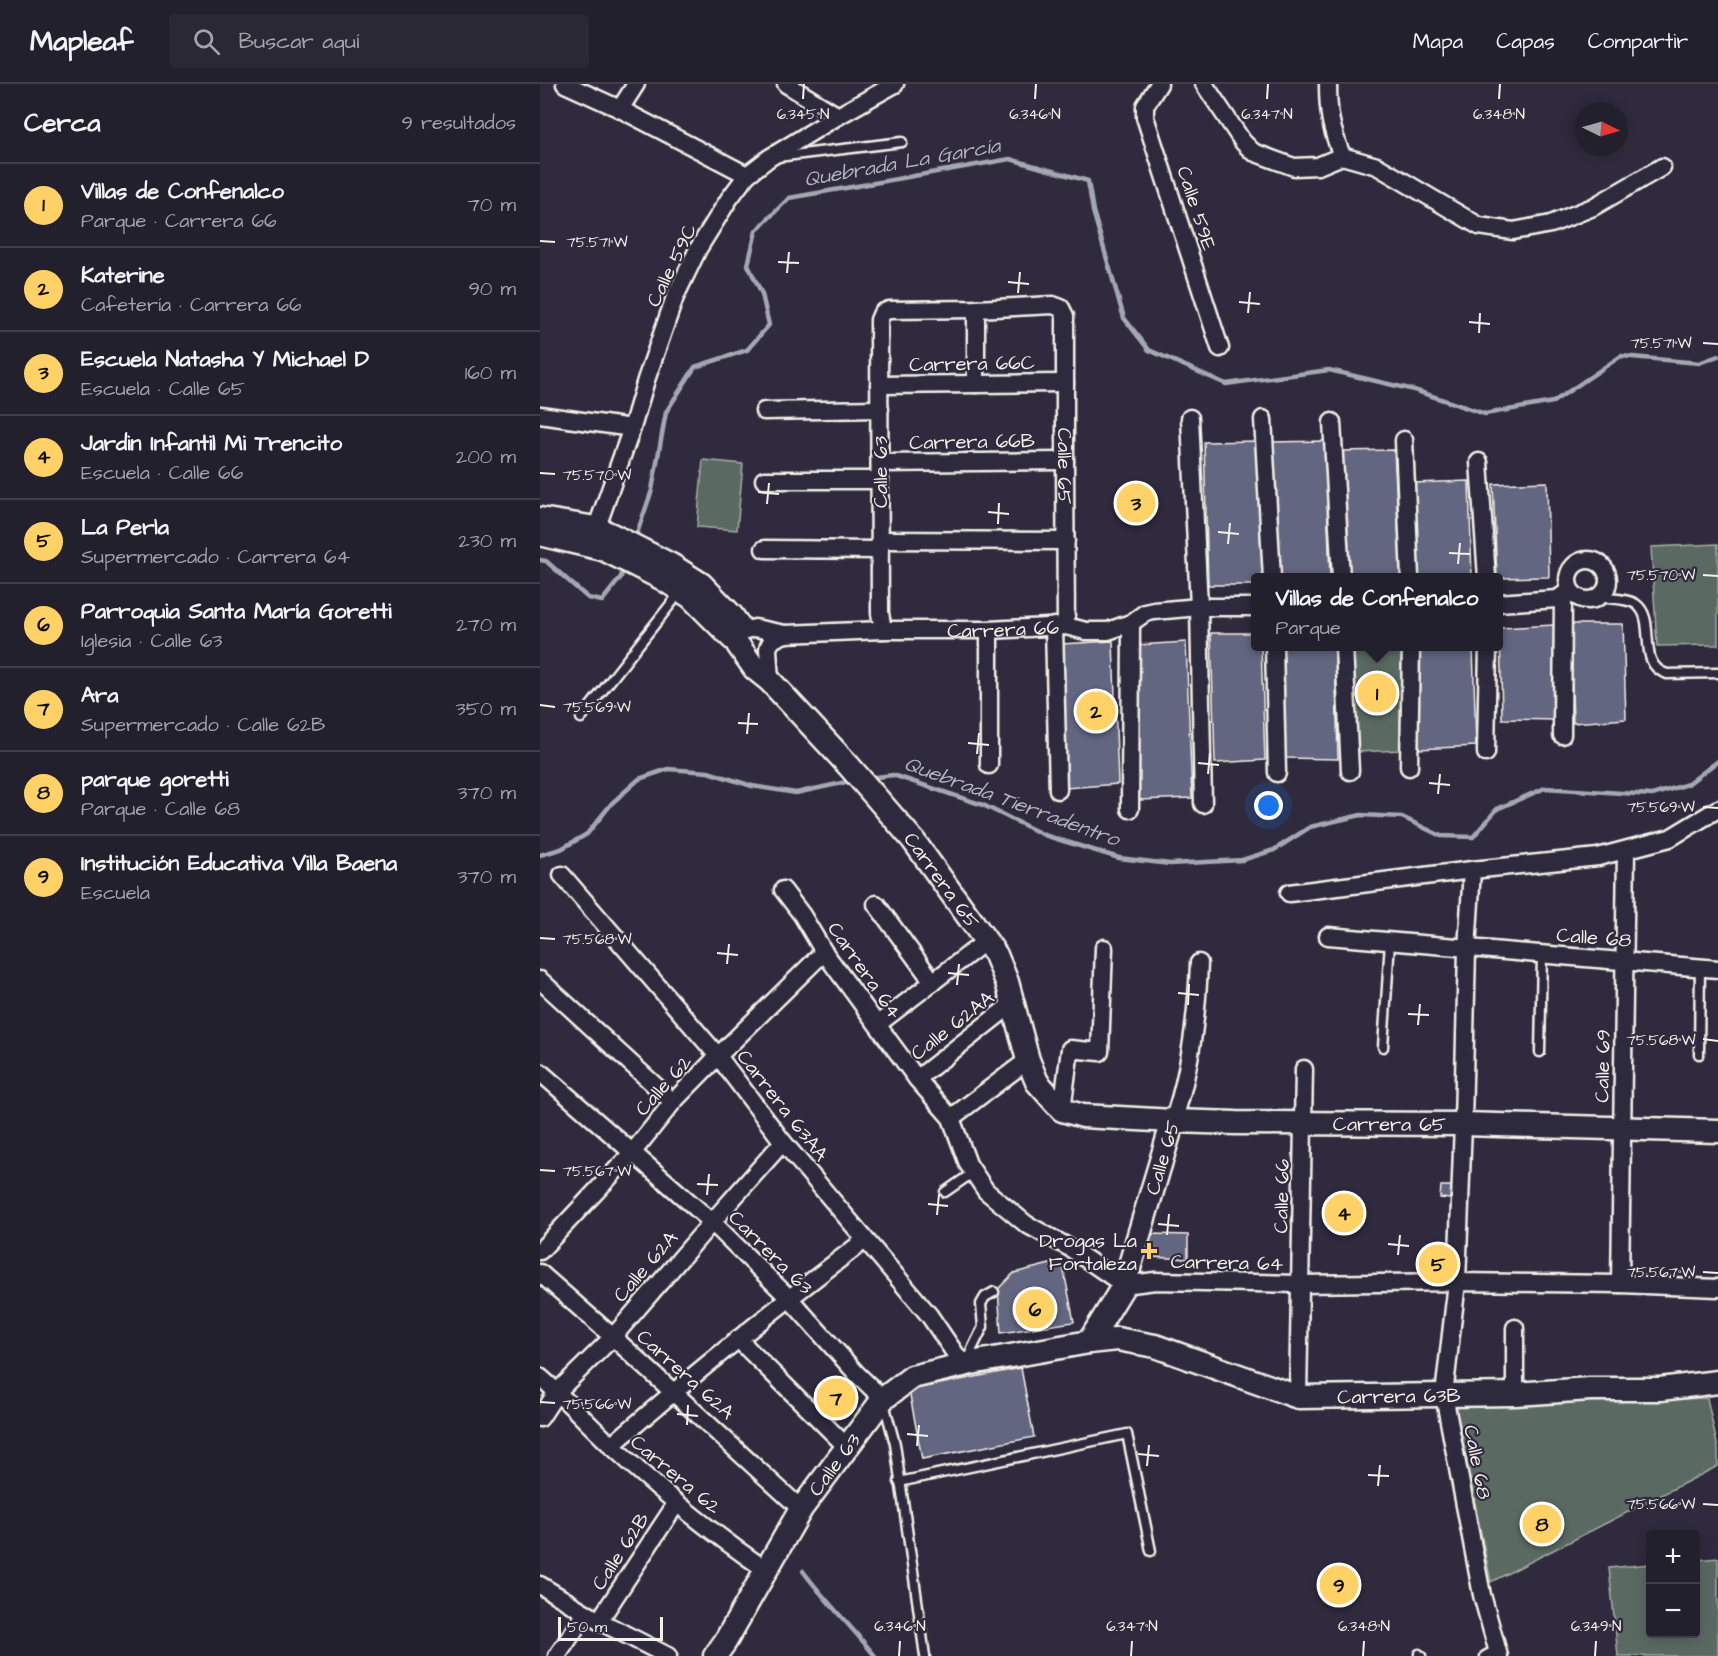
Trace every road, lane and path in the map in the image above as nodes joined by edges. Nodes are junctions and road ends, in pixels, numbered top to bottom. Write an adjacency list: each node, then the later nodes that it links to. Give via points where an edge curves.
1 (566, 84): 8 (street)
2 (636, 84): 8 (street)
3 (786, 84): 9 (street)
4 (895, 84): 9 (street, Calle 59C)
5 (1160, 84): 16 (street, Calle 59E, via 1145,106 1145,117)
6 (1204, 84): 11 (street, via 1253,152 1294,167 1318,166)
7 (1328, 84): 11 (street, via 1330,119)
8 (620, 109): 14 (street)
9 (838, 116): 12 (street, Calle 59C)
10 (902, 142): 12 (lane)
11 (1342, 156): 13 (street, via 1377,166 1479,226 1513,231 1551,224 1593,207)
12 (769, 158): 14 (street, Calle 59C)
13 (1662, 167)
14 (747, 175): 26 (street, Calle 59C, via 698,249 675,297)
15 (976, 309): 17 (street, Calle 65, via 1053,305 1061,308 1065,316); 18 (street); 19 (street, Calle 63, via 889,310 882,314)
16 (1221, 348)
17 (1065, 383): 18 (street, Carrera 66C); 28 (street, Calle 65)
18 (976, 384): 19 (street, Carrera 66C)
19 (879, 386): 20 (street, Calle 63)
20 (880, 409): 21 (street); 30 (street, Calle 63)
21 (764, 411)
22 (540, 415): 26 (street)
23 (1190, 418): 48 (street)
24 (1263, 418): 39 (street)
25 (1332, 422): 40 (street)
26 (633, 428): 34 (street, Calle 59C)
27 (1404, 440): 41 (street)
28 (1065, 461): 30 (street, Carrera 66B); 35 (street, Calle 65)
29 (1479, 462): 42 (street)
30 (880, 472): 31 (street, Carrera 66B); 36 (street, Calle 63)
31 (764, 480)
32 (540, 519): 34 (main road)
33 (540, 534): 34 (main road)
34 (600, 539): 38 (main road)
35 (1065, 541): 36 (street); 50 (street, Calle 65)
36 (880, 545): 37 (street); 51 (street, Calle 63)
37 (764, 549)
38 (642, 559): 43 (main road); 54 (main road, via 701,584 732,616)
39 (1272, 573)
40 (1341, 573)
41 (1410, 573)
42 (1487, 573)
43 (682, 590): 54 (main road); 61 (lane)
44 (1567, 593): 45 (street, via 1583,599); 45 (street, via 1572,567 1585,559 1593,560 1600,563 1608,577 1604,592); 46 (street, via 1557,599); 62 (street)
45 (1598, 597): 59 (lane, via 1629,601 1641,609 1650,658 1659,671)
46 (1503, 603)
47 (1251, 607): 48 (street, Carrera 66)
48 (1199, 608): 49 (street, Carrera 66, via 1154,611); 69 (street)
49 (1131, 623): 50 (street, Carrera 66, via 1108,632); 70 (street)
50 (1060, 626): 52 (street, Carrera 66); 68 (street, Calle 65)
51 (883, 630): 52 (street, Carrera 66); 53 (street, Carrera 66)
52 (989, 630): 64 (street)
53 (785, 634): 54 (street, Carrera 66, via 755,628); 60 (street, via 769,644)
54 (742, 636): 60 (main road, Carrera 65, via 754,669)
55 (1274, 651): 67 (street)
56 (1344, 651): 66 (street)
57 (1411, 651): 65 (street)
58 (1488, 651): 63 (street)
59 (1718, 673)
60 (770, 681): 79 (main road, Carrera 65, via 913,840)
61 (581, 718)
62 (1562, 735)
63 (1486, 753)
64 (989, 765)
65 (1409, 766)
66 (1350, 771)
67 (1277, 773)
68 (1058, 790)
69 (1203, 804)
70 (1130, 809)
71 (1718, 809): 72 (street, via 1670,838)
72 (1626, 850): 73 (street, via 1598,857); 85 (street, Calle 69)
73 (1472, 870): 76 (street); 82 (street, Calle 68)
74 (562, 875): 96 (street, Carrera 63AA)
75 (783, 890): 83 (street, Carrera 64)
76 (1289, 893)
77 (876, 904): 90 (street)
78 (1328, 936): 80 (street, Calle 68)
79 (986, 941): 90 (street); 91 (main road, Carrera 65, via 1007,982)
80 (1390, 942): 82 (street, Calle 68); 93 (lane)
81 (1104, 948): 102 (street, via 1100,1052 1070,1049)
82 (1467, 949): 84 (street, Calle 68); 106 (street, Calle 68)
83 (824, 952): 92 (street, Carrera 64); 96 (street, Calle 62)
84 (1542, 954): 85 (street, Calle 68); 94 (lane)
85 (1624, 960): 87 (street, Calle 68); 107 (street, Calle 69)
86 (1199, 963): 104 (street, Calle 65, via 1191,1046 1183,1094)
87 (1701, 967): 88 (street, Calle 68); 95 (lane)
88 (1718, 969)
89 (540, 980): 101 (street)
90 (933, 982): 92 (street)
91 (1012, 1005): 97 (main road, Carrera 65); 100 (street, Calle 62AA)
92 (878, 1024): 100 (street, Carrera 64)
93 (1383, 1047)
94 (1540, 1052)
95 (1699, 1054)
96 (718, 1056): 101 (street, Calle 62); 109 (street, Carrera 63AA)
97 (1028, 1060): 102 (main road, Carrera 65, via 1037,1082); 103 (street)
98 (1304, 1069): 105 (street, Calle 66)
99 (540, 1072): 110 (street, Carrera 63)
100 (917, 1079): 103 (street, Carrera 64)
101 (674, 1102): 110 (street, Calle 62)
102 (1062, 1110): 104 (main road, Carrera 65, via 1083,1116)
103 (951, 1118): 111 (street, Carrera 64)
104 (1173, 1121): 105 (main road, Carrera 65); 120 (main road, Calle 65)
105 (1303, 1123): 106 (main road, Carrera 65); 118 (street, Calle 66)
106 (1463, 1124): 107 (main road, Carrera 65); 117 (street, Calle 68)
107 (1622, 1128): 108 (main road, Carrera 65); 119 (street, Calle 69)
108 (1718, 1131)
109 (783, 1142): 113 (street, Calle 62A); 114 (street, Carrera 63AA)
110 (632, 1153): 113 (street, Carrera 63); 115 (street, Calle 62)
111 (974, 1172): 112 (lane); 120 (street, Carrera 64, via 986,1191 1026,1224)
112 (945, 1192)
113 (712, 1222): 123 (street, Carrera 63); 125 (street, Calle 62A)
114 (865, 1240): 123 (street); 128 (street, Carrera 63AA)
115 (540, 1251)
116 (540, 1273): 125 (street, Carrera 62A)
117 (1457, 1282): 118 (street, Carrera 64); 119 (street, Carrera 64); 134 (street, Calle 68)
118 (1299, 1284): 120 (street, Carrera 64, via 1155,1281); 135 (street, Calle 66)
119 (1620, 1284): 121 (street, Carrera 64)
120 (1124, 1285): 127 (main road, Calle 65)
121 (1718, 1288)
122 (994, 1292): 128 (lane, via 981,1304 982,1327)
123 (789, 1298): 126 (street); 136 (street, Carrera 63)
124 (1515, 1328): 133 (street)
125 (613, 1336): 131 (street, Carrera 62A); 132 (street, Calle 62A)
126 (738, 1339): 131 (street); 139 (street)
127 (1089, 1342): 128 (main road, Calle 63); 135 (main road, Carrera 63B, via 1117,1339 1155,1346)
128 (967, 1364): 136 (main road, Calle 63, via 912,1377)
129 (540, 1377): 132 (street, Carrera 62)
130 (1718, 1382): 133 (main road, Carrera 63B, via 1660,1389)
131 (674, 1391): 138 (street); 142 (street, Carrera 62A)
132 (557, 1392): 137 (street, Calle 62A); 138 (street, Carrera 62)
133 (1515, 1394): 134 (main road, Carrera 63B)
134 (1444, 1395): 135 (main road, Carrera 63B); 147 (street, Calle 68)
135 (1298, 1397)
136 (883, 1399): 139 (main road, Calle 63); 140 (lane, via 895,1444)
137 (540, 1418)
138 (611, 1446): 141 (street, Carrera 62)
139 (848, 1448): 142 (main road, Calle 63)
140 (899, 1482): 143 (lane, via 1127,1434); 151 (lane)
141 (676, 1504): 144 (street, Carrera 62); 146 (street, Calle 62B)
142 (801, 1509): 144 (main road, Calle 63)
143 (1151, 1551)
144 (766, 1570): 150 (main road, Calle 63)
145 (540, 1585): 146 (street)
146 (592, 1617): 148 (street, Calle 62B); 149 (street)
147 (1493, 1654)
148 (557, 1656)
149 (668, 1656)
150 (715, 1656)
151 (925, 1656)

